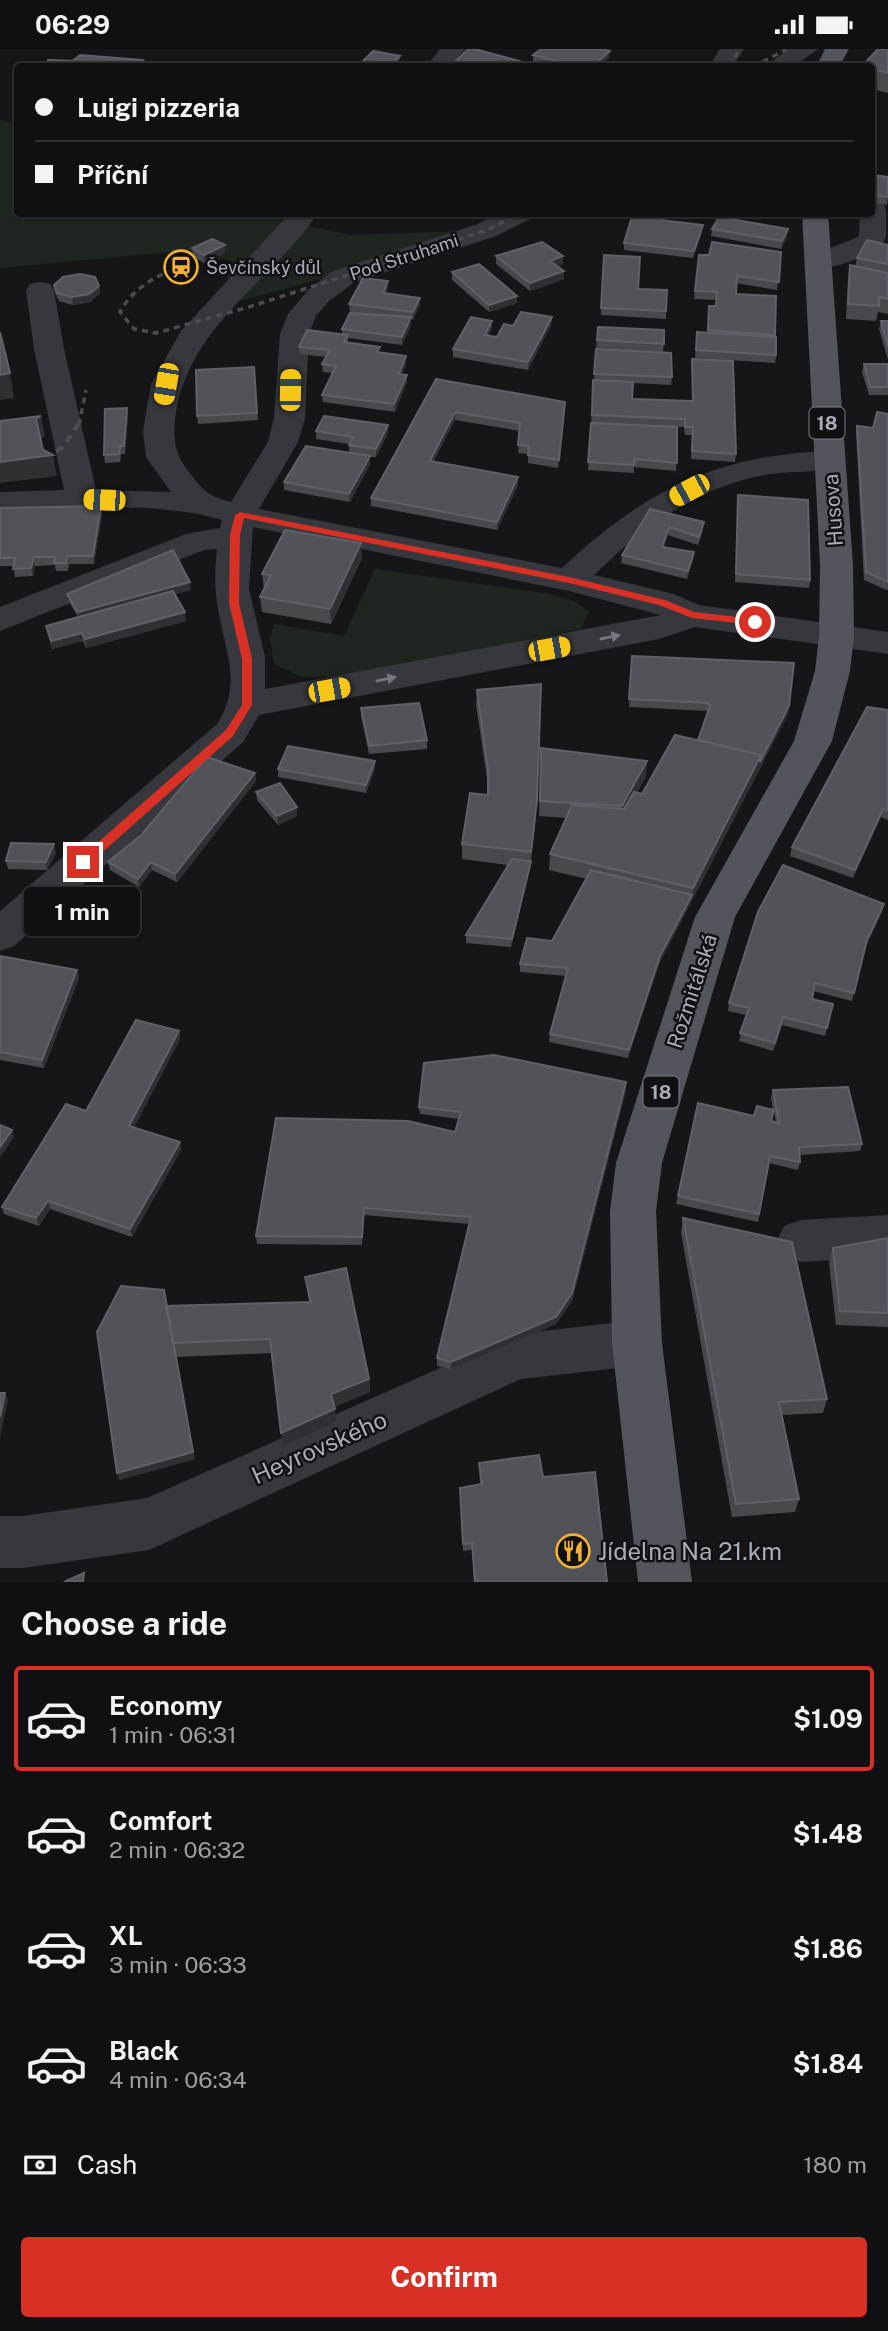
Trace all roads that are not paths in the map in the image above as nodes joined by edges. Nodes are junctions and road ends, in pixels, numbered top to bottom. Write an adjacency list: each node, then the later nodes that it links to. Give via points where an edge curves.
1 (453, 49): 3 (street)
2 (806, 49): 4 (street)
3 (441, 63)
4 (782, 63)
5 (300, 217): 14 (street, via 191,337 166,384 158,431 162,457)
6 (513, 217): 15 (street, Pod Struhami, via 487,230 343,277 310,303 290,346 289,412 283,442)
7 (815, 217): 9 (main road, Husova / 18)
8 (873, 217): 9 (street, via 872,239)
9 (819, 262): 11 (main road, Husova / 18)
10 (40, 290): 12 (street)
11 (829, 460): 16 (street, via 758,465 708,480 652,509 611,539); 19 (main road, Husova / 18)
12 (82, 499): 13 (street); 14 (street)
13 (0, 502)
14 (195, 502): 15 (street)
15 (237, 525): 16 (street); 18 (street); 21 (street, via 234,603 247,659)
16 (569, 580): 17 (street, via 662,602)
17 (692, 615): 19 (street); 21 (street, one-way to 17, via 659,628)
18 (0, 620)
19 (838, 633): 20 (street); 25 (main road, Rožmitálská / 18, via 826,711 715,917 639,1163 633,1211)
20 (888, 642)
21 (247, 705): 22 (street, via 230,733)
22 (0, 935)
23 (888, 1236): 24 (street)
24 (801, 1241)
25 (637, 1343): 26 (street, Heyrovského, via 517,1357 149,1524); 27 (main road, Rožmitálská / 18)
26 (0, 1542)
27 (666, 1582)

